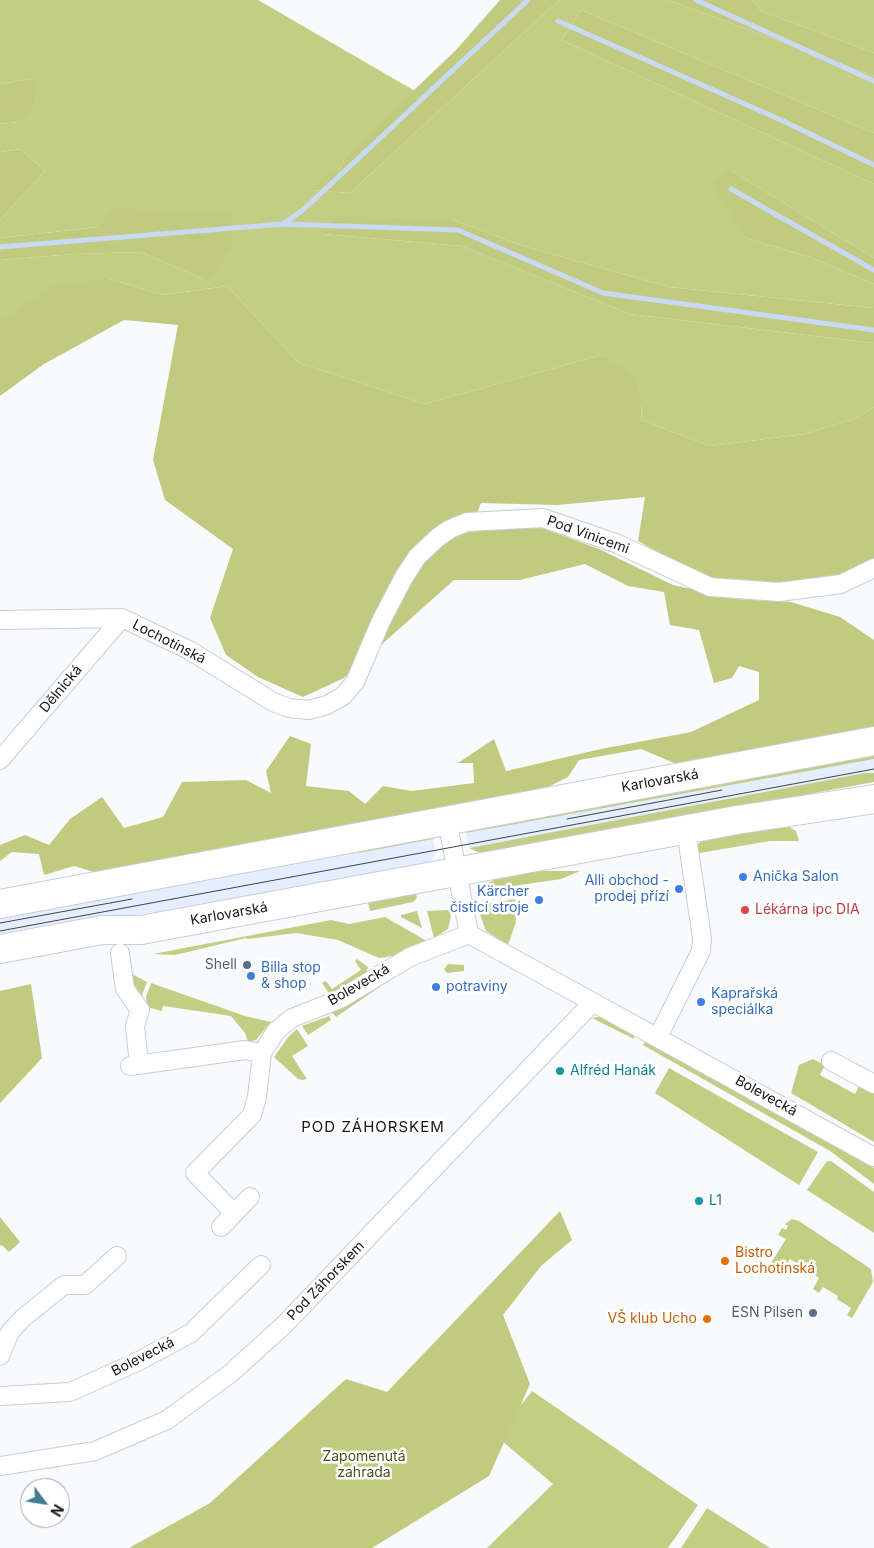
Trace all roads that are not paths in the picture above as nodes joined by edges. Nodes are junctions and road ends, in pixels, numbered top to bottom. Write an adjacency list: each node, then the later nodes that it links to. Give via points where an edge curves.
1 (874, 568): 4 (street, Pod Vinicemi, via 841,584 779,592 710,588 618,544 543,518 467,522 437,538 417,557 381,621 355,682 342,696)
2 (122, 618): 3 (street, Lochotínská); 4 (street, Lochotínská, via 188,650 273,702 309,710); 6 (street, Dělnická)
3 (0, 620)
4 (327, 705)
5 (874, 741): 8 (main road, Karlovarská)
6 (0, 760)
7 (874, 799): 9 (main road, Karlovarská)
8 (447, 820): 10 (street); 11 (main road, Karlovarská)
9 (686, 830): 10 (main road, Karlovarská); 18 (street, via 702,938 701,951)
10 (458, 872): 12 (main road, Karlovarská); 13 (street)
11 (0, 904)
12 (141, 930): 14 (main road, Karlovarská, via 102,930); 16 (main road, via 101,949)
13 (469, 934): 17 (street, Bolevecká); 19 (street, Bolevecká, via 410,957 340,998 292,1018 276,1031)
14 (0, 949)
15 (120, 953): 19 (street, via 125,989 140,1010 135,1026 134,1065 245,1050)
16 (0, 965)
17 (593, 1002): 18 (street, Bolevecká); 30 (street, Pod Záhorskem, via 284,1325 231,1373 167,1420 95,1451)
18 (658, 1037): 22 (street, Bolevecká)
19 (262, 1053): 24 (street, Bolevecká, via 252,1115 195,1173)
20 (831, 1062): 21 (street)
21 (874, 1084)
22 (874, 1157)
23 (250, 1197): 24 (street)
24 (234, 1213): 25 (street)
25 (221, 1227)
26 (117, 1256): 28 (street, via 86,1285 64,1285 30,1312 10,1332)
27 (261, 1265): 29 (street, Bolevecká, via 191,1333 139,1361 70,1392)
28 (0, 1356)
29 (0, 1396)
30 (0, 1466)

